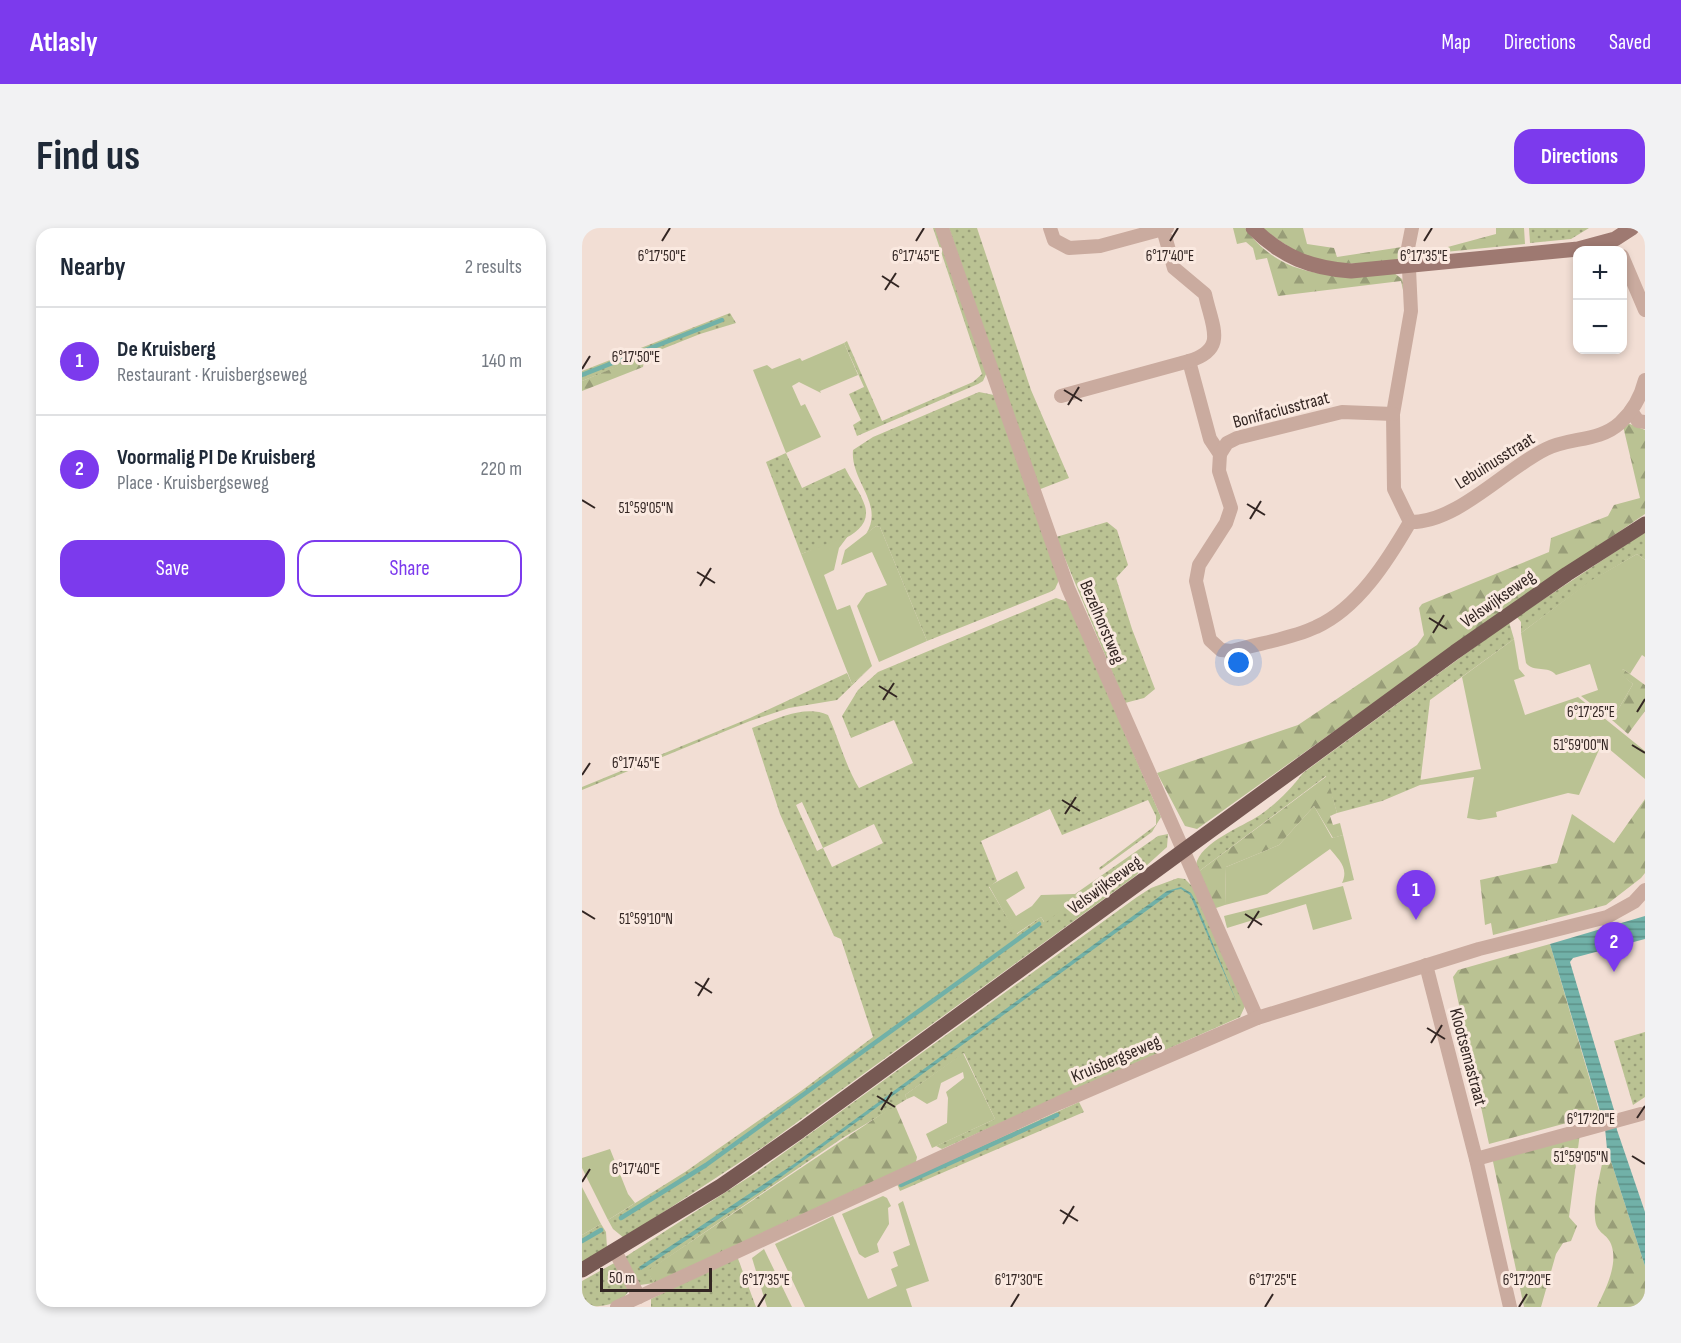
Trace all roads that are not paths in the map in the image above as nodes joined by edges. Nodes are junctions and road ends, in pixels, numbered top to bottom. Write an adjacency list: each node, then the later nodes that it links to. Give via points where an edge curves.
1 (942, 228): 20 (street, Bezelhorstweg, via 1068,588)
2 (1050, 228): 6 (street, via 1054,240 1069,248 1100,246)
3 (1253, 228): 8 (street, via 1284,254 1311,266 1352,271)
4 (1412, 228): 8 (street)
5 (1632, 228): 7 (street)
6 (1165, 229): 11 (street, via 1174,268 1205,294 1214,341 1213,349 1205,356)
7 (1618, 245): 8 (street)
8 (1410, 266): 15 (street, via 1411,311)
9 (1627, 266): 10 (street)
10 (1645, 310)
11 (1189, 361): 13 (street); 17 (street, Bonifaciusstraat, via 1210,439)
12 (1645, 380): 14 (street, Lebuinusstraat)
13 (1061, 396)
14 (1631, 411): 16 (street, via 1638,421); 18 (street, Lebuinusstraat, via 1602,435 1547,448 1447,513 1424,522)
15 (1393, 414): 17 (street, Bonifaciusstraat, via 1342,412 1238,438 1227,443); 18 (street, via 1394,489)
16 (1645, 422)
17 (1220, 454): 18 (street, Bonifaciusstraat, via 1219,471 1230,508 1227,523 1198,565 1196,581 1210,640 1221,650 1232,651 1317,627 1354,600 1389,559)
18 (1410, 522)
19 (1645, 524): 20 (main road, Velswijkseweg, via 1455,652)
20 (1182, 853): 23 (street, Bezelhorstweg); 26 (main road, Velswijkseweg, via 800,1131 721,1186)
21 (1645, 890): 22 (street, Kruisbergseweg, via 1634,902 1606,917)
22 (1426, 965): 23 (street, Kruisbergseweg); 25 (street, Klootsemastraat)
23 (1257, 1018): 28 (street, Kruisbergseweg, via 1059,1103)
24 (1644, 1113): 25 (street)
25 (1476, 1159): 30 (street, Klootsemastraat)
26 (615, 1251): 27 (main road, Velswijkseweg); 28 (street)
27 (582, 1270)
28 (639, 1297): 29 (street, Kruisbergseweg)
29 (617, 1307)
30 (1510, 1307)

